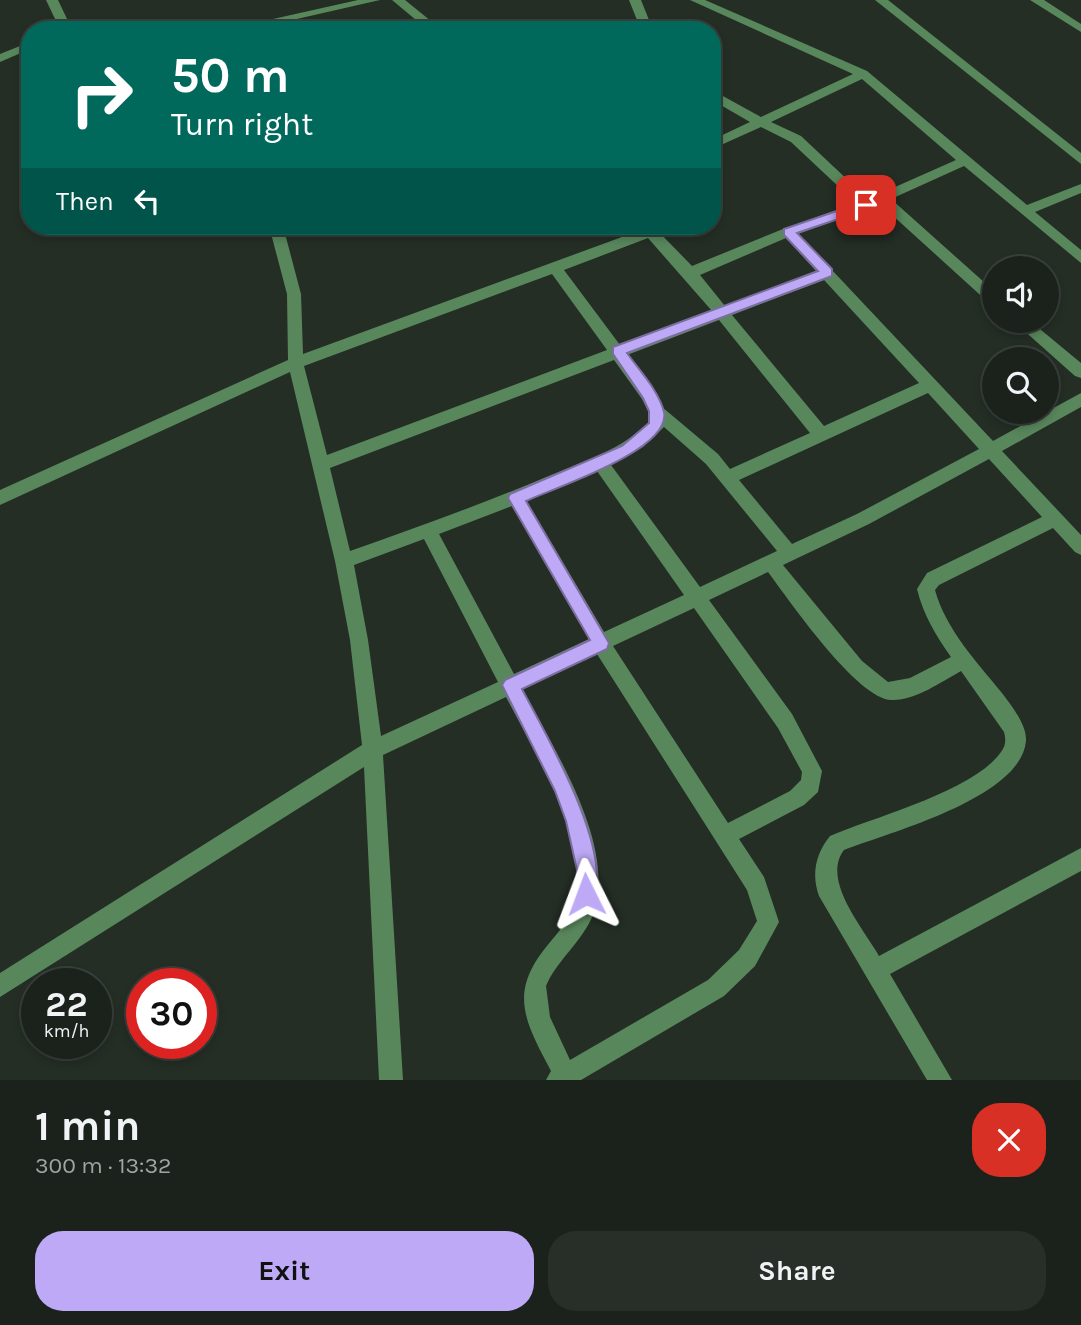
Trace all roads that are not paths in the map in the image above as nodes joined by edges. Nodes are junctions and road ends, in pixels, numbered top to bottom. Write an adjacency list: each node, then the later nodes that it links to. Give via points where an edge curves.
1 (52, 0): 8 (street)
2 (373, 0): 9 (street)
3 (398, 0): 10 (street)
4 (635, 0): 11 (street)
5 (696, 0): 15 (street)
6 (880, 0): 19 (street)
7 (1036, 0): 12 (street)
8 (62, 21)
9 (273, 21)
10 (425, 21)
11 (643, 21)
12 (1081, 29)
13 (21, 50): 14 (street)
14 (0, 58)
15 (863, 74): 17 (street); 20 (street)
16 (721, 100): 17 (street)
17 (764, 122): 18 (street); 23 (street, via 796,139)
18 (721, 141)
19 (1081, 160)
20 (965, 161): 22 (street); 24 (street)
21 (1081, 188): 24 (street)
22 (882, 198): 23 (street); 33 (street)
23 (866, 205): 25 (street)
24 (1025, 211): 29 (street)
25 (788, 232): 31 (street); 32 (street)
26 (278, 235): 37 (street, via 294,294)
27 (634, 235): 30 (street)
28 (655, 235): 31 (street)
29 (1081, 258)
30 (554, 267): 36 (street); 37 (street)
31 (690, 273): 34 (street)
32 (827, 273): 34 (street); 39 (street)
33 (982, 288)
34 (722, 312): 36 (street); 42 (street)
35 (1034, 333): 38 (street)
36 (618, 351): 41 (street); 45 (street)
37 (296, 363): 45 (street); 47 (street)
38 (1081, 372)
39 (930, 385): 42 (street); 43 (street)
40 (1081, 399): 43 (street)
41 (656, 411): 44 (street, via 657,424 647,435); 46 (street, via 692,439)
42 (821, 434): 46 (street)
43 (991, 451): 49 (street); 52 (street)
44 (600, 461): 48 (street); 55 (street)
45 (320, 465): 53 (street)
46 (727, 478): 52 (street)
47 (0, 498)
48 (516, 498): 50 (street); 56 (street)
49 (1055, 519): 51 (street); 57 (street, via 933,579 926,589 929,606)
50 (429, 531): 53 (street); 58 (street)
51 (1081, 547)
52 (789, 553): 54 (street)
53 (344, 561): 59 (street)
54 (770, 562): 55 (street); 57 (street, via 855,667 889,692)
55 (698, 598): 56 (street); 60 (street, via 785,722 812,771 811,785 797,799)
56 (601, 643): 58 (street); 60 (street)
57 (964, 660): 62 (street, via 1010,723 1016,738 1015,754 1001,771 978,786 858,833 837,843 827,855 827,888)
58 (511, 685): 59 (street); 64 (street, via 563,787 587,870 577,925 545,965 534,993 538,1020)
59 (373, 750): 63 (street); 65 (street)
60 (724, 836): 64 (street, via 756,885 768,922 756,949 716,988)
61 (1081, 859): 62 (street)
62 (875, 971): 66 (street)
63 (0, 986)
64 (562, 1078)
65 (391, 1080)
66 (940, 1080)

